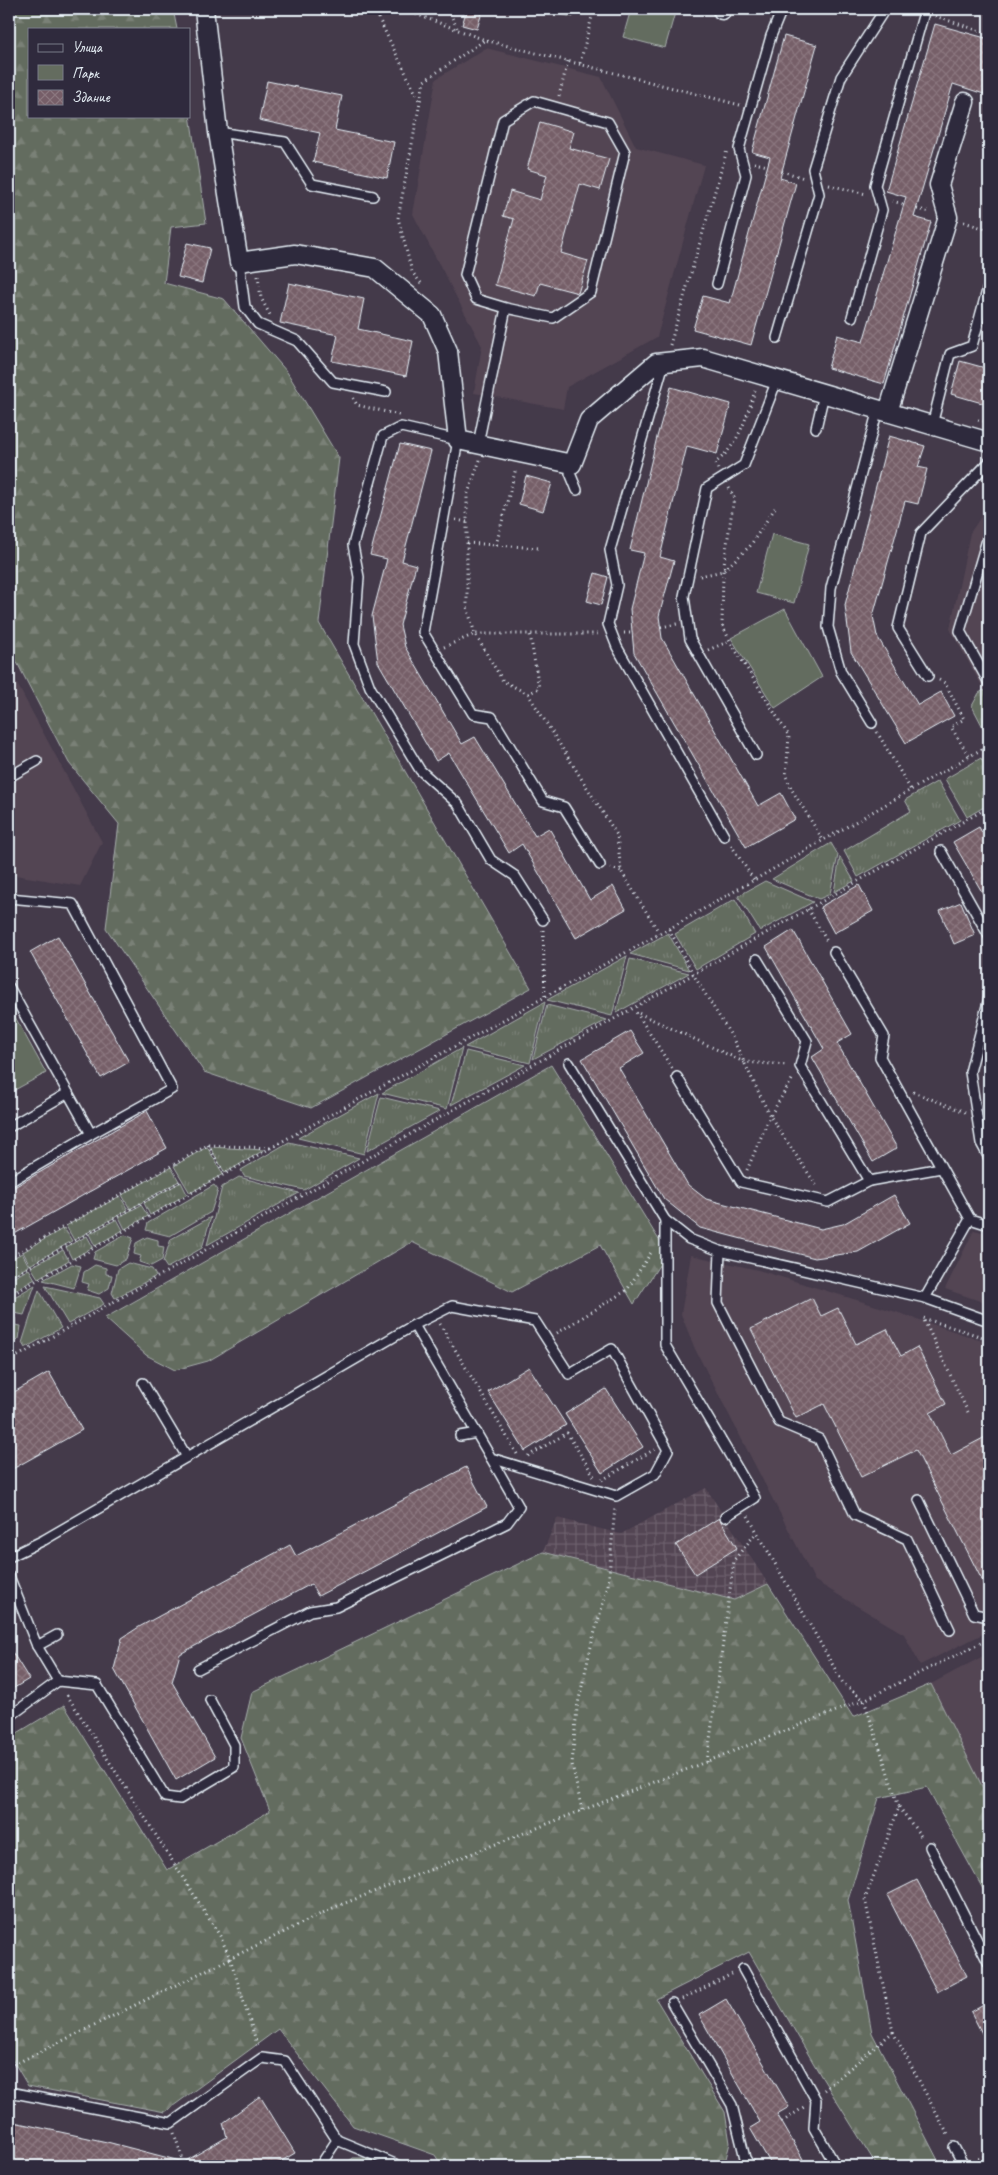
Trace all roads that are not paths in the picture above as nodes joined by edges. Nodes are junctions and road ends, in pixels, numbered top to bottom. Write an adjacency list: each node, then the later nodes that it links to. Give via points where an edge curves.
1 (204, 9): 6 (street)
2 (782, 9): 10 (lane, via 771,36 739,149 746,175)
3 (885, 9): 13 (lane, via 841,77 813,169 819,194)
4 (924, 10): 12 (lane, via 875,185 882,210)
5 (965, 102): 18 (street, via 940,185 948,217)
6 (218, 132): 7 (lane, via 285,142 312,184); 8 (street)
7 (373, 196)
8 (239, 262): 16 (lane, via 245,307 258,324 297,341 333,382); 21 (street, via 295,254 375,268 432,315 448,351)
9 (989, 283): 19 (lane, via 972,346 950,354)
10 (717, 284)
11 (506, 308): 11 (lane, via 476,299 465,275 503,120 534,101 608,122 625,152 591,292 553,318); 23 (lane)
12 (852, 317)
13 (777, 338)
14 (664, 363): 15 (street, via 703,358); 25 (street, via 656,363 589,420); 34 (lane, via 610,550 617,585 608,624 617,647)
15 (774, 387): 17 (street); 31 (lane, via 744,466 707,488 684,596 690,639)
16 (386, 392)
17 (824, 394): 18 (street); 20 (lane)
18 (883, 411): 19 (street); 30 (lane, via 831,588 828,627 841,672)
19 (932, 425): 22 (street)
20 (816, 428)
21 (458, 440): 23 (street); 36 (lane, via 423,632 473,714 492,717 543,801 564,807); 38 (lane, via 401,427 382,436 354,545 359,577 354,644 370,687 420,770 458,804 491,860 515,876)
22 (989, 442)
23 (481, 448): 25 (street)
24 (989, 462): 28 (lane, via 921,533 898,628)
25 (572, 464): 26 (lane, via 570,473)
26 (577, 490)
27 (989, 534): 29 (lane, via 960,632)
28 (928, 676)
29 (989, 683)
30 (872, 723)
31 (756, 755)
32 (37, 761): 33 (lane)
33 (9, 777)
34 (724, 836)
35 (941, 851): 39 (lane)
36 (600, 864)
37 (9, 898): 48 (lane, via 74,904 172,1089)
38 (543, 920)
39 (989, 936)
40 (834, 952): 50 (lane, via 884,1036 880,1057)
41 (757, 958): 52 (lane, via 807,1041 800,1066)
42 (9, 987): 46 (lane)
43 (989, 998): 49 (lane, via 970,1072 981,1144)
44 (569, 1063): 54 (lane)
45 (677, 1077): 52 (lane, via 741,1182 828,1202)
46 (68, 1093): 47 (lane); 48 (lane)
47 (9, 1126)
48 (91, 1134): 51 (lane)
49 (989, 1158)
50 (942, 1168): 52 (lane); 53 (lane)
51 (9, 1182)
52 (869, 1182)
53 (970, 1219): 55 (lane); 57 (lane)
54 (665, 1220): 56 (lane, via 689,1239); 66 (lane, via 665,1345 755,1498)
55 (989, 1225)
56 (720, 1251): 57 (lane); 70 (lane, via 718,1303 779,1422 819,1439 855,1515 907,1539)
57 (926, 1298): 58 (lane)
58 (989, 1321)
59 (414, 1325): 61 (lane); 63 (lane); 64 (lane, via 452,1306 535,1321 569,1374 612,1349 668,1450 655,1474 616,1496)
60 (144, 1383): 63 (lane)
61 (477, 1433): 62 (lane); 64 (lane)
62 (460, 1436)
63 (187, 1457): 67 (lane, via 44,1540)
64 (492, 1458): 73 (lane, via 518,1507 507,1523 336,1607 310,1611)
65 (918, 1500): 69 (lane, via 974,1614)
66 (726, 1517)
67 (9, 1556)
68 (9, 1576): 72 (lane)
69 (989, 1617)
70 (950, 1630)
71 (57, 1635): 72 (lane)
72 (37, 1646): 74 (lane)
73 (198, 1669)
74 (58, 1682): 75 (lane, via 97,1685 165,1797 180,1798 234,1767 234,1745); 76 (lane)
75 (210, 1700)
76 (9, 1717)
77 (930, 1847): 78 (lane)
78 (989, 1964)
79 (744, 1969): 87 (lane, via 815,2098 814,2128)
80 (672, 2003): 86 (lane, via 732,2105 745,2158)
81 (9, 2092): 82 (lane, via 171,2123 262,2058 285,2061)
82 (337, 2140): 84 (lane); 85 (lane)
83 (954, 2147): 88 (lane)
84 (320, 2166)
85 (400, 2166)
86 (750, 2166)
87 (836, 2166)
88 (964, 2166)

